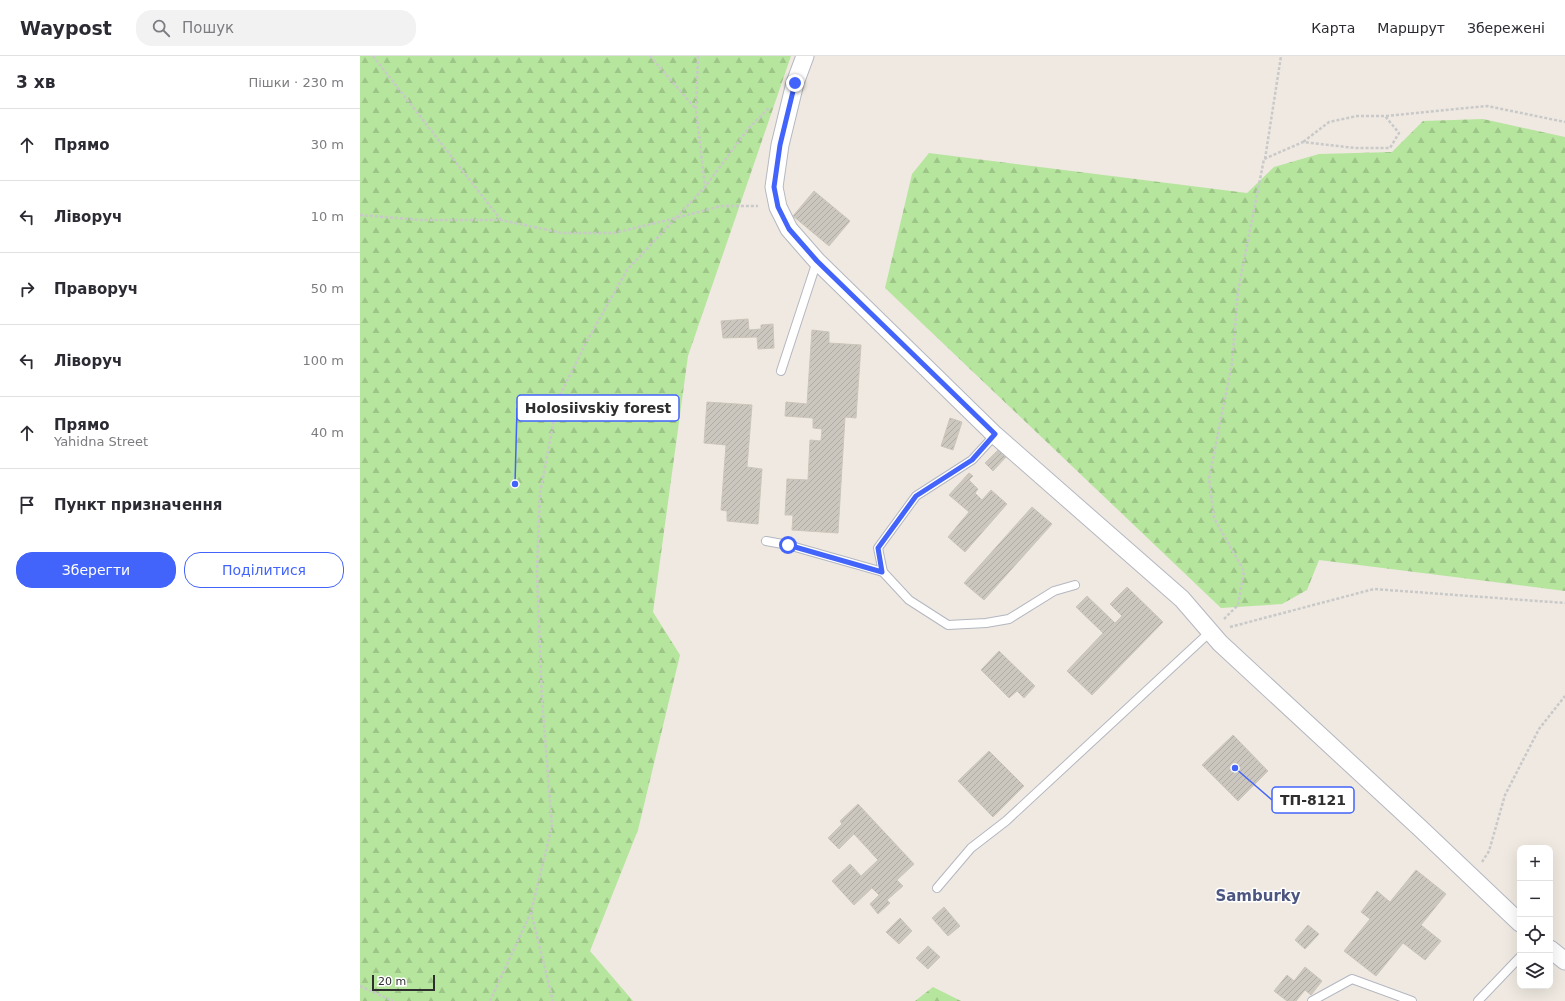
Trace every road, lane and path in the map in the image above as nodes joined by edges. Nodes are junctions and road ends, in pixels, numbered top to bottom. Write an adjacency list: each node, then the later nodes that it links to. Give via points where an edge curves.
1 (373, 56): 16 (path)
2 (650, 56): 7 (path)
3 (698, 56): 7 (path)
4 (805, 56): 6 (street)
5 (1281, 56): 11 (path)
6 (795, 83): 12 (path, via 748,128); 13 (street, via 780,145 774,187)
7 (696, 109): 12 (path)
8 (1385, 116): 9 (path, via 1487,106); 10 (path, via 1357,116 1329,122); 10 (path, via 1399,133 1390,148 1355,148)
9 (1565, 122)
10 (1304, 142): 11 (path)
11 (1264, 159): 24 (path, via 1238,291 1232,363 1209,479 1214,518 1244,572 1238,605)
12 (705, 187): 15 (path)
13 (778, 207): 15 (path, via 721,206); 17 (street, via 789,229)
14 (360, 215): 16 (path, via 421,220)
15 (676, 218): 16 (path, via 614,233 562,233); 28 (path, via 627,270 558,398 540,492 537,572 542,700 552,826)
16 (501, 220)
17 (817, 261): 18 (lane); 19 (street)
18 (781, 371)
19 (995, 434): 21 (lane, via 972,460 916,496 878,548); 24 (street, via 1182,599)
20 (766, 541): 21 (lane)
21 (882, 572): 22 (lane, via 908,600 948,625 1009,619 1054,591)
22 (1075, 585)
23 (1565, 603): 24 (path, via 1374,589)
24 (1210, 632): 27 (lane, via 1006,821 971,848); 29 (street)
25 (1565, 696): 26 (path, via 1539,729 1505,795 1489,851)
26 (1483, 861)
27 (937, 888)
28 (531, 912): 35 (path); 36 (path)
29 (1517, 920)
30 (1553, 951): 32 (street)
31 (1517, 960): 39 (lane)
32 (1565, 961)
33 (360, 986): 34 (path)
34 (393, 1001)
35 (490, 1001)
36 (553, 1001)
37 (1312, 1001): 38 (lane, via 1352,979)
38 (1412, 1001)
39 (1478, 1001)

